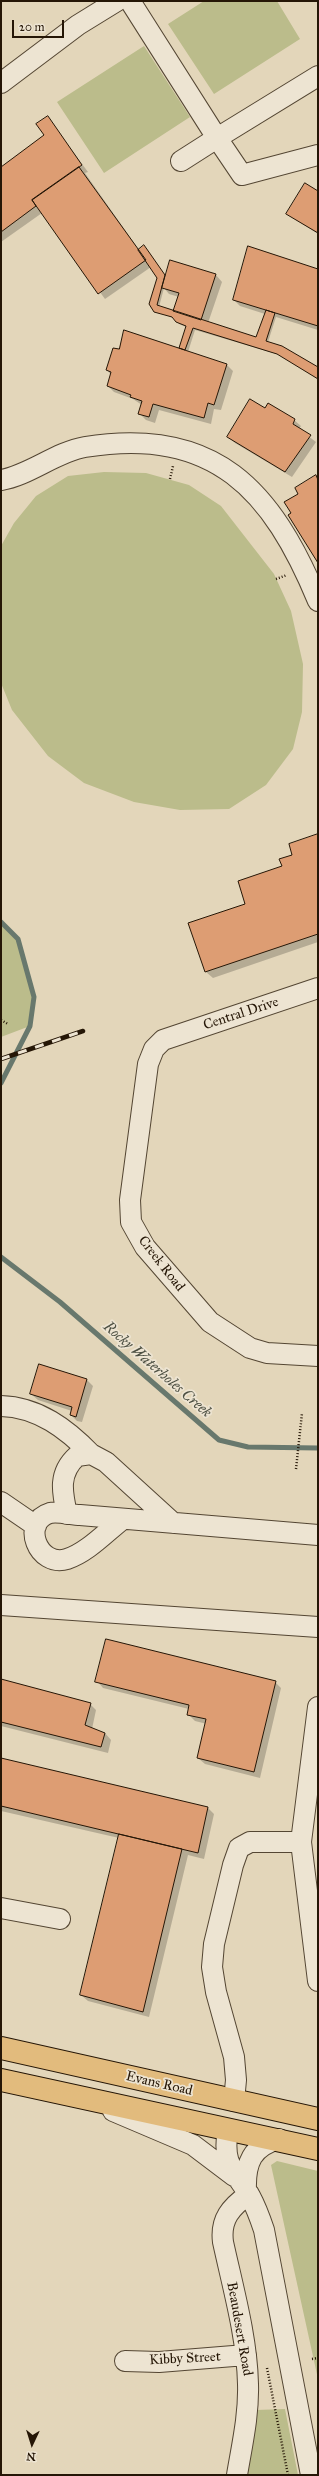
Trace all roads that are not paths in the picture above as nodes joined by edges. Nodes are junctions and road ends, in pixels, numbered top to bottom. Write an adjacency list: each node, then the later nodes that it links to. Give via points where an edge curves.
1 (117, 1): 4 (street, via 78,25)
2 (130, 1): 5 (street)
3 (318, 76): 5 (street)
4 (1, 82)
5 (217, 138): 6 (street, via 242,175); 7 (street)
6 (318, 155)
7 (181, 161)
8 (1, 480): 9 (street, via 9,479 48,459 85,447 153,443 199,453 243,481 275,516 302,564)
9 (318, 601)
10 (318, 988): 11 (street, Central Drive)
11 (163, 1040): 12 (street, Creek Road, via 154,1049 148,1064 130,1200 131,1222 145,1247 175,1284 210,1322 222,1331 250,1348 267,1353)
12 (318, 1356)
13 (1, 1406): 14 (street, via 15,1406 45,1416 73,1435)
14 (91, 1454): 16 (street, via 77,1456 64,1472 61,1489); 18 (street, via 106,1462)
15 (1, 1502): 19 (street)
16 (67, 1514): 17 (street); 19 (street, via 50,1513)
17 (123, 1519): 18 (street); 19 (street, via 66,1560 54,1559 43,1554 35,1544)
18 (173, 1523): 20 (street)
19 (36, 1526)
20 (318, 1535)
21 (1, 1605): 22 (street)
22 (318, 1627)
23 (318, 1707): 24 (street)
24 (301, 1842): 27 (street); 31 (street, via 250,1842 239,1848 233,1865 214,1944 212,1967 216,1992 234,2057)
25 (1, 1908): 26 (street)
26 (60, 1919)
27 (318, 1981)
28 (1, 2048): 31 (main road, Evans Road)
29 (1, 2080): 30 (main road, Evans Road)
30 (79, 2098): 33 (main road, Evans Road); 36 (street, via 184,2140 200,2149)
31 (234, 2100): 32 (main road, Evans Road); 33 (main road)
32 (318, 2119)
33 (228, 2129): 34 (main road, Evans Road); 36 (street, via 226,2156)
34 (279, 2139): 35 (main road, Evans Road); 36 (street, via 263,2145 252,2153)
35 (318, 2148)
36 (244, 2188): 37 (street, Beaudesert Road, via 222,2228); 40 (street, via 264,2230)
37 (246, 2355): 38 (street, Kibby Street, via 159,2362); 39 (street, Beaudesert Road, via 247,2414)
38 (125, 2361)
39 (237, 2475)
40 (311, 2475)

